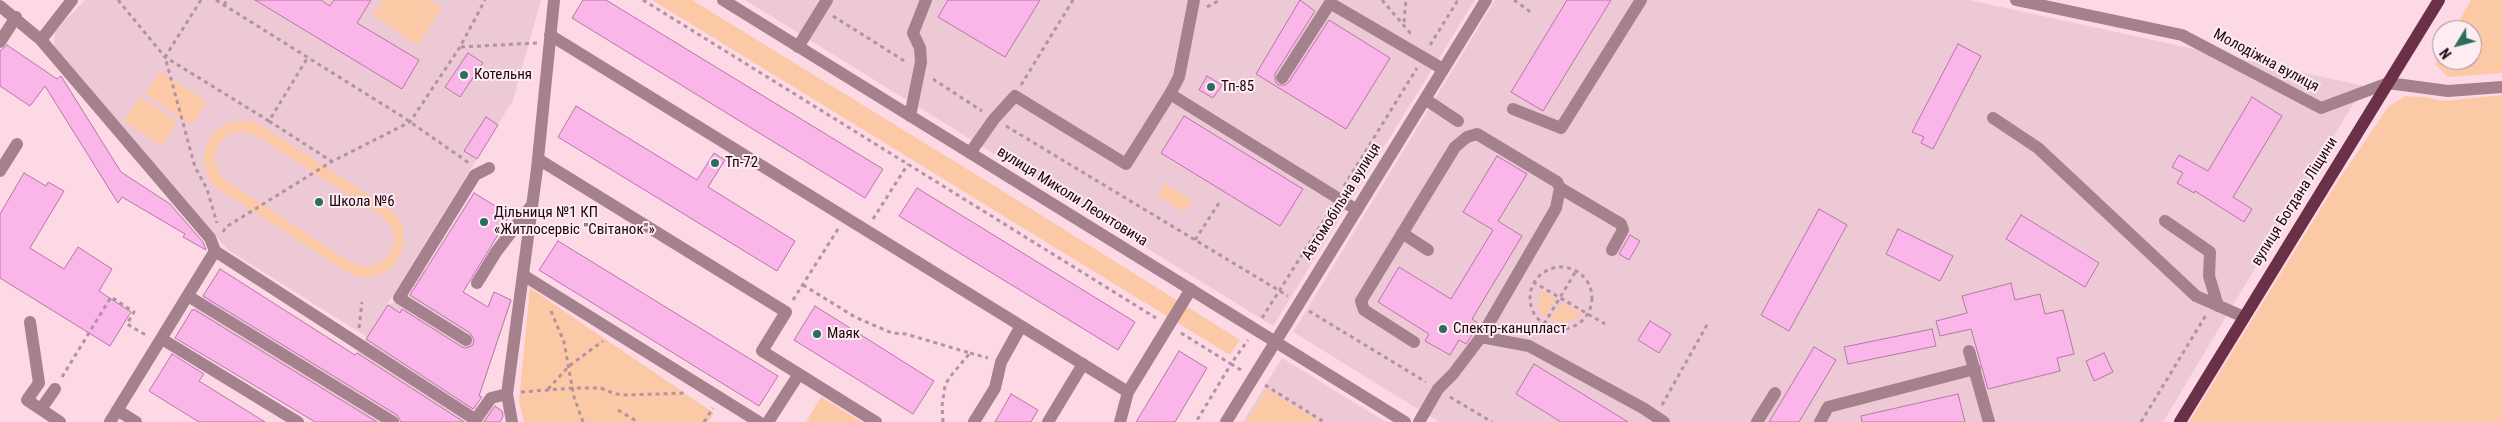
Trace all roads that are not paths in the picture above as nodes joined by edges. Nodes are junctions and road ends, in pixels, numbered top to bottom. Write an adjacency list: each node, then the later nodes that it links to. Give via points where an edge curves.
1 (72, 0): 13 (street)
2 (554, 0): 14 (street)
3 (723, 0): 16 (street, вулиця Миколи Леонтовича)
4 (926, 0): 24 (street, via 914,33 920,48 920,71)
5 (1194, 0): 21 (street, via 1179,77)
6 (1486, 0): 17 (street, Автомобільна вулиця)
7 (1641, 0): 23 (street, via 1561,128)
8 (2016, 0): 19 (street, Молодіжна вулиця, via 2182,35 2321,108)
9 (2439, 0): 19 (main road, вулиця Богдана Ліщини)
10 (824, 4): 16 (street)
11 (0, 6): 12 (street)
12 (16, 17): 13 (street); 15 (street)
13 (41, 40): 37 (street)
14 (550, 40): 29 (street); 47 (street)
15 (0, 42)
16 (798, 47): 24 (street, вулиця Миколи Леонтовича)
17 (1443, 69): 18 (street, via 1330,3); 22 (street, Автомобільна вулиця)
18 (1282, 78)
19 (2388, 83): 20 (street, Молодіжна вулиця, via 2448,91); 45 (main road, вулиця Богдана Ліщини)
20 (2502, 87)
21 (1170, 94): 28 (street, via 1126,164 1015,96); 34 (street)
22 (1425, 99): 26 (street); 34 (street, Автомобільна вулиця)
23 (1513, 109)
24 (910, 116): 28 (street, вулиця Миколи Леонтовича)
25 (1994, 118): 44 (street, via 2038,148 2196,296)
26 (1458, 121)
27 (17, 144): 31 (street)
28 (970, 153): 42 (street, вулиця Миколи Леонтовича)
29 (538, 158): 33 (street); 56 (street, via 786,312 762,351)
30 (489, 168): 50 (street, via 474,175 399,298)
31 (0, 171)
32 (1560, 188): 36 (street, via 1557,182 1477,134 1455,147); 39 (street, via 1621,224 1623,230); 48 (street, via 1556,208)
33 (532, 205): 40 (street); 41 (street)
34 (1357, 210): 51 (street, Автомобільна вулиця)
35 (2165, 221): 44 (street, via 2210,252 2209,276)
36 (1402, 233): 38 (street); 52 (street, via 1361,301 1364,310)
37 (217, 245): 43 (street); 64 (street)
38 (1428, 250)
39 (1612, 250)
40 (523, 274): 60 (street); 71 (street)
41 (477, 283)
42 (1191, 290): 51 (street, вулиця Миколи Леонтовича); 58 (street)
43 (188, 296): 49 (street); 69 (street)
44 (2215, 305): 45 (street)
45 (2244, 317): 83 (main road, вулиця Богдана Ліщини)
46 (30, 322): 61 (street, via 39,384 27,400)
47 (1021, 326): 54 (street); 74 (street, via 1001,362 995,388)
48 (1481, 337): 63 (street, via 1529,346); 79 (street, via 1438,389)
49 (162, 339): 62 (street); 68 (street)
50 (466, 340)
51 (1276, 342): 77 (street, Автомобільна вулиця); 78 (street, вулиця Миколи Леонтовича)
52 (1414, 342)
53 (1970, 351): 55 (street)
54 (1083, 364): 58 (street); 75 (street)
55 (1975, 369): 81 (street, via 1828,407); 82 (street)
56 (799, 374): 72 (street); 73 (street)
57 (55, 388): 61 (street)
58 (1128, 392): 76 (street)
59 (1775, 393): 80 (street)
60 (507, 394): 64 (street, via 491,398); 70 (street)
61 (41, 409): 65 (street)
62 (117, 410): 66 (street); 67 (street)
63 (1660, 419)
64 (475, 421)
65 (60, 422)
66 (110, 422)
67 (136, 422)
68 (298, 422)
69 (393, 422)
70 (512, 422)
71 (759, 422)
72 (768, 422)
73 (876, 422)
74 (974, 422)
75 (1048, 422)
76 (1120, 422)
77 (1226, 422)
78 (1405, 422)
79 (1419, 422)
80 (1757, 422)
81 (1820, 422)
82 (1989, 422)
83 (2180, 422)

